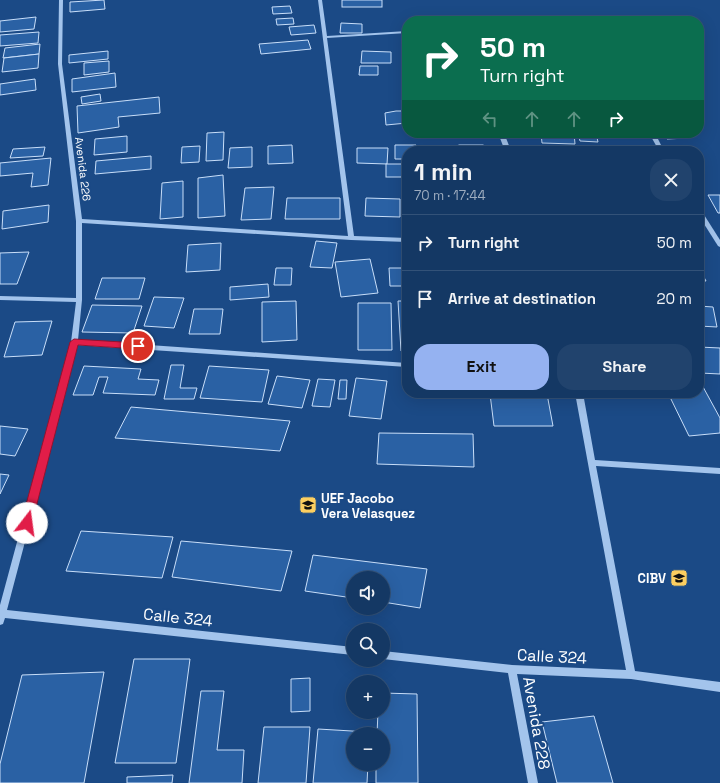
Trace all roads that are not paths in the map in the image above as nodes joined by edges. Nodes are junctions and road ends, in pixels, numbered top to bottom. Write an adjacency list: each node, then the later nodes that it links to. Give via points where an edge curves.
1 (62, 0): 6 (street, Avenida 226, via 60,64)
2 (320, 0): 4 (street)
3 (402, 32): 4 (street)
4 (326, 37): 7 (street)
5 (704, 219): 9 (street)
6 (79, 221): 7 (street); 11 (street, Avenida 226)
7 (351, 238): 8 (street)
8 (402, 240)
9 (720, 245)
10 (0, 298): 11 (street)
11 (79, 300): 12 (street, Avenida 226)
12 (74, 342): 13 (street); 17 (street, Avenida 226)
13 (402, 365)
14 (580, 398): 15 (street)
15 (592, 463): 16 (street); 21 (street)
16 (720, 471)
17 (1, 616): 18 (street, Calle 324)
18 (346, 650)
19 (390, 656): 20 (street, Calle 324)
20 (512, 669): 21 (street, Calle 324); 23 (street, Avenida 228)
21 (631, 676): 22 (street, Calle 324)
22 (720, 687)
23 (533, 783)

